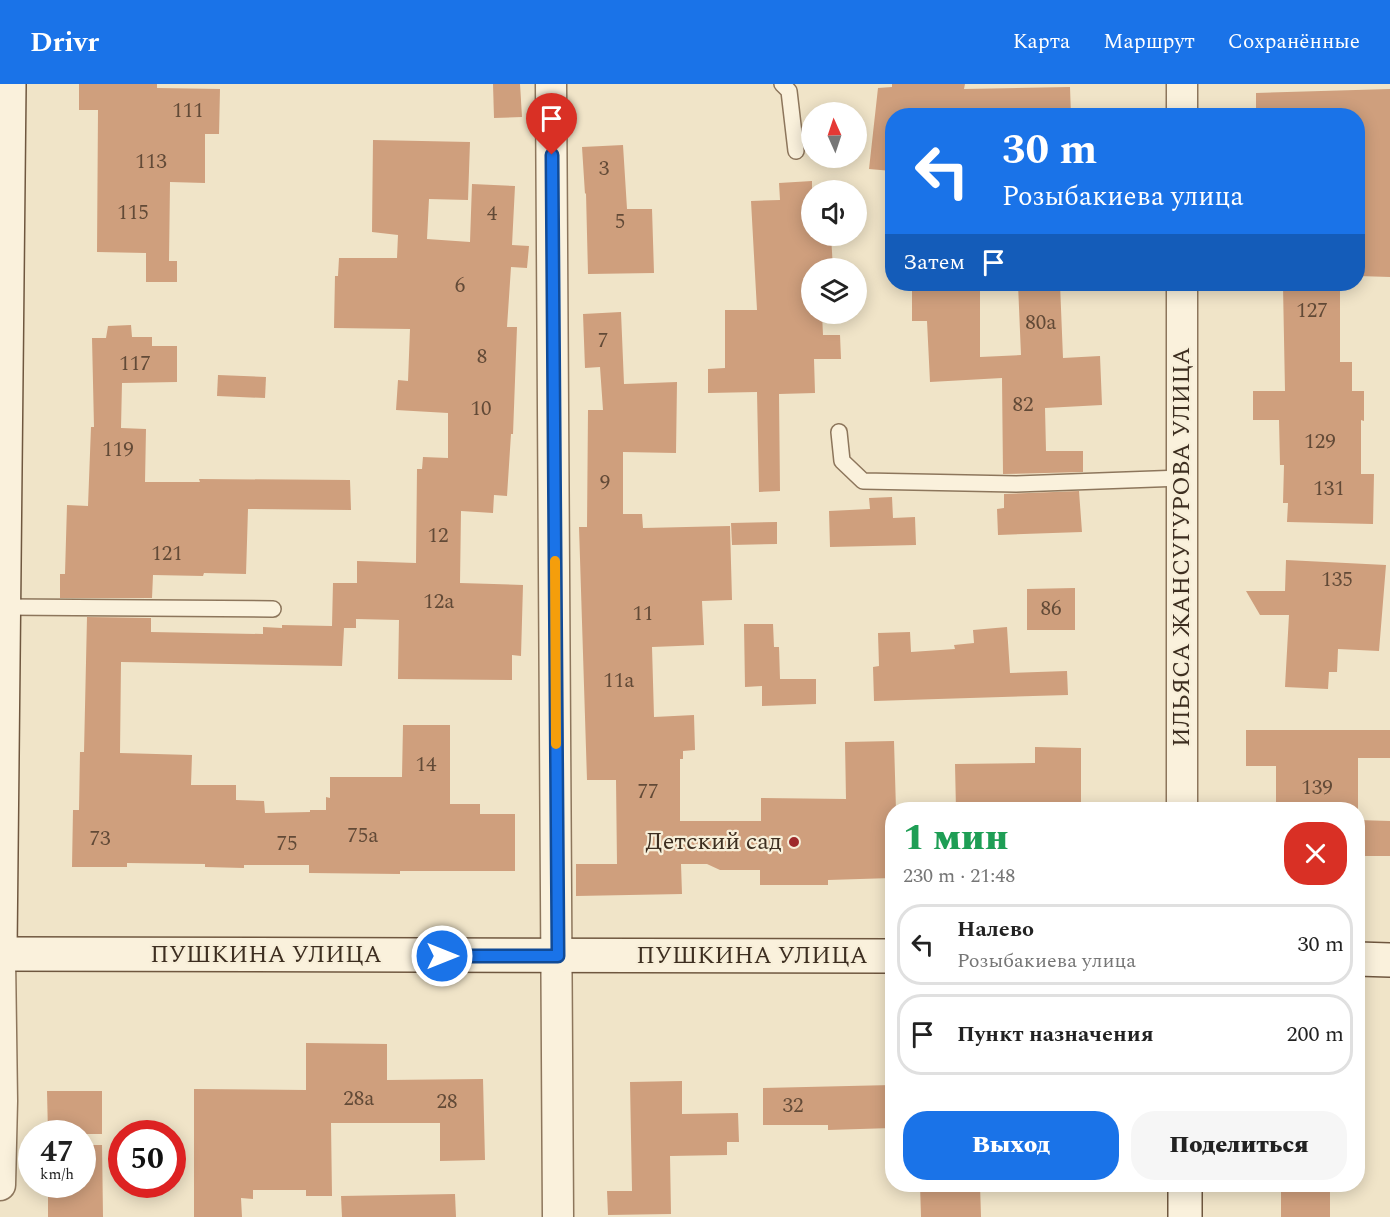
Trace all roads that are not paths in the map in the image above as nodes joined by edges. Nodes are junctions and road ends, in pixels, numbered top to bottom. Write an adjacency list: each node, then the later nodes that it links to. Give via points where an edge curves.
1 (9, 84): 10 (main road)
2 (551, 84): 14 (street)
3 (782, 84): 6 (lane, via 789,91)
4 (1182, 84): 5 (street)
5 (1182, 108)
6 (796, 151)
7 (1182, 291): 9 (street, ИЛЬЯСА ЖАНСУГУРОВА УЛИЦА)
8 (839, 432): 9 (lane, via 842,460 863,481 1016,484)
9 (1182, 478): 12 (street, ИЛЬЯСА ЖАНСУГУРОВА УЛИЦА)
10 (4, 607): 11 (lane); 13 (main road)
11 (273, 609)
12 (1182, 802)
13 (0, 949)
14 (558, 956): 15 (main road, ПУШКИНА УЛИЦА); 16 (main road, ПУШКИНА УЛИЦА); 21 (street)
15 (885, 956)
16 (0, 957): 19 (street)
17 (1365, 959): 18 (main road)
18 (1390, 960)
19 (0, 1185)
20 (1185, 1192): 22 (main road)
21 (558, 1217)
22 (1185, 1217)

